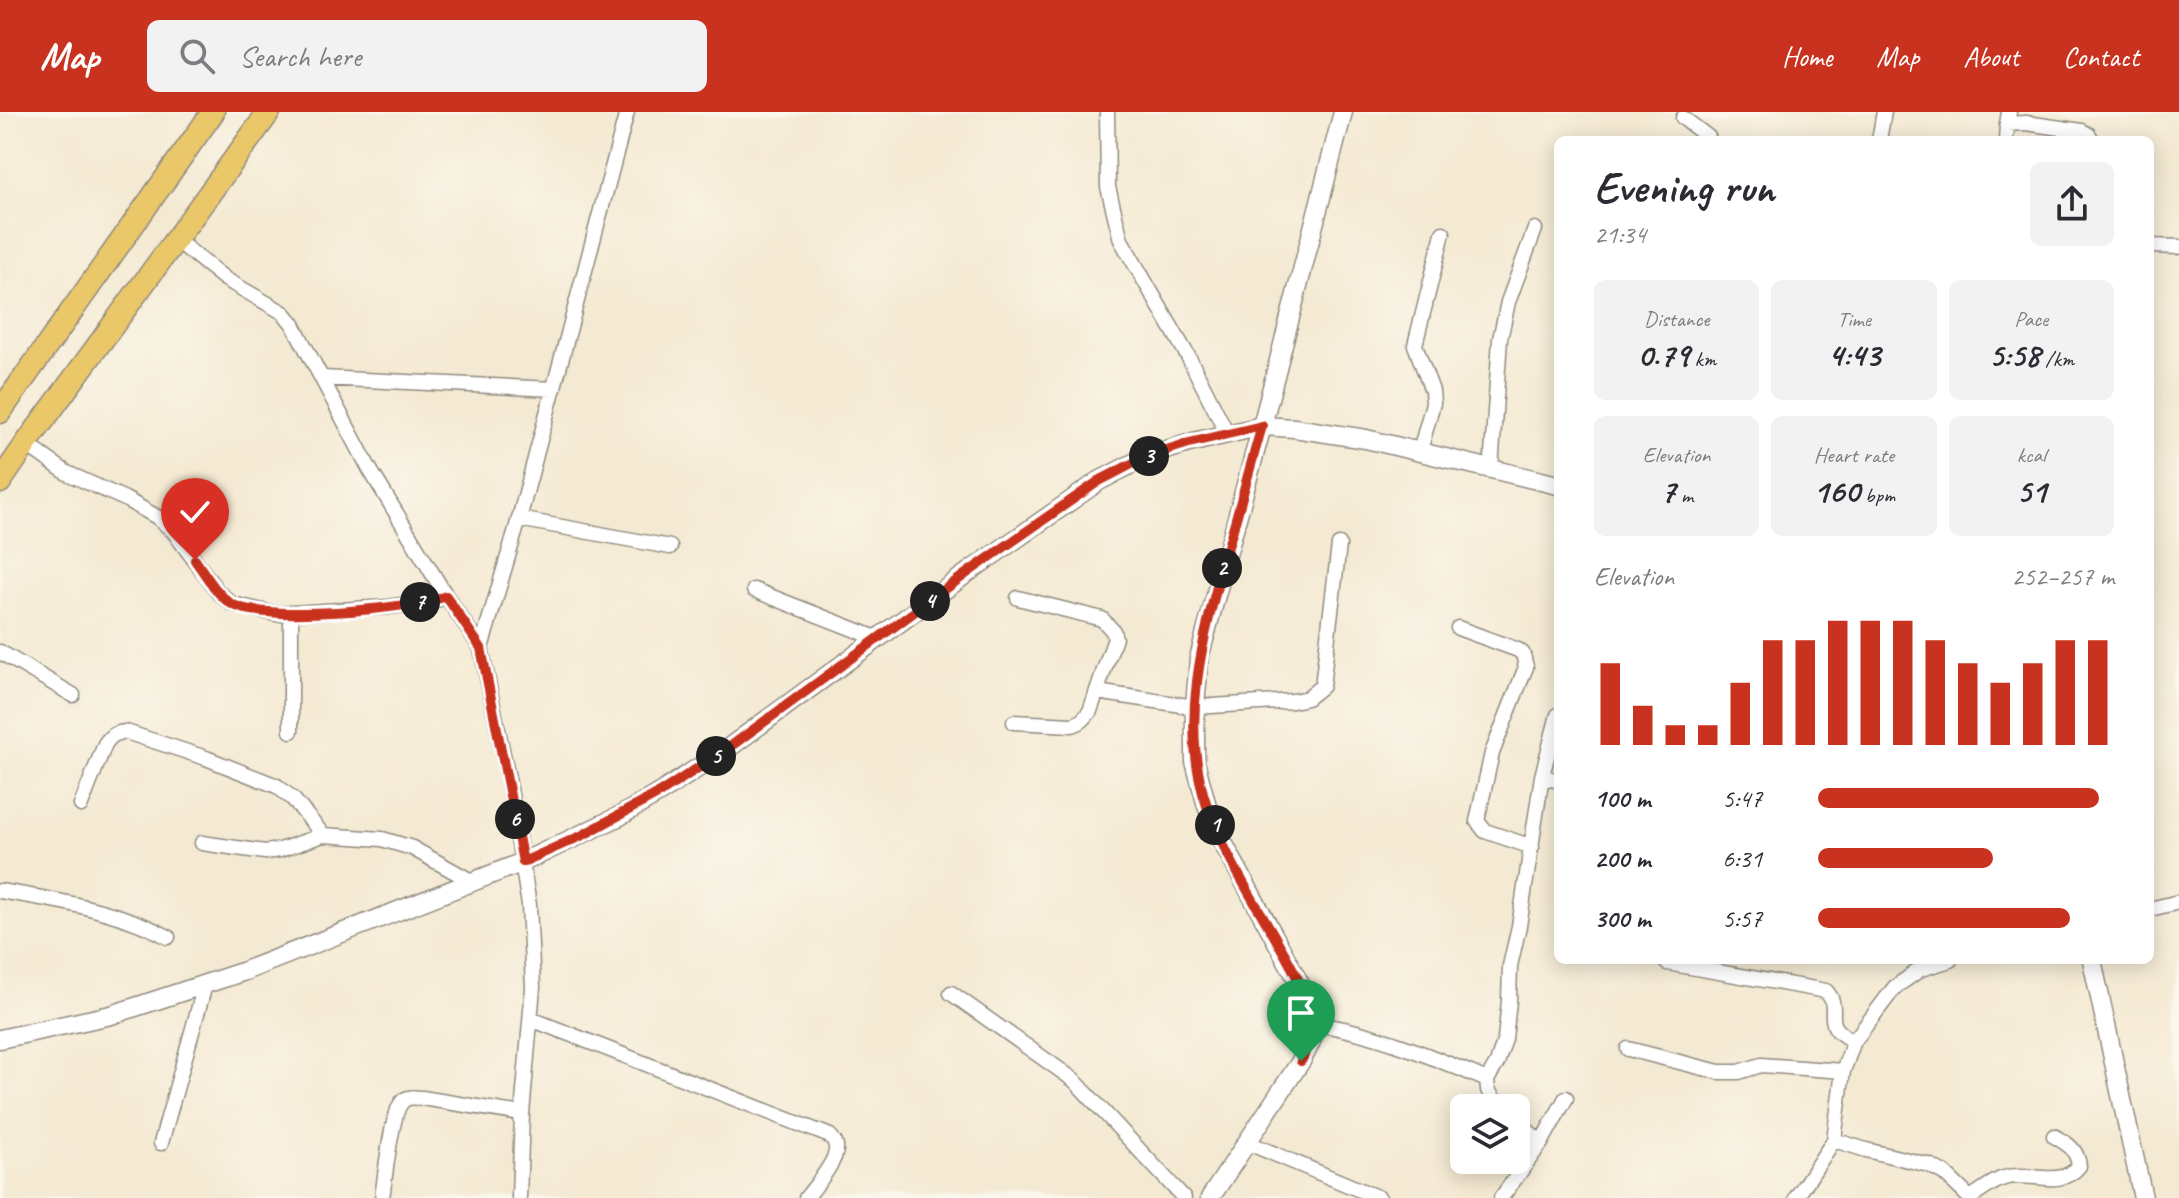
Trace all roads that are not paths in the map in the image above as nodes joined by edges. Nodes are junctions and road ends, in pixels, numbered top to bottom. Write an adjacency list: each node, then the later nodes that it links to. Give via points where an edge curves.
1 (269, 112): 14 (main road)
2 (627, 112): 18 (street)
3 (1107, 112): 21 (street, via 1108,187 1121,240)
4 (1343, 112): 20 (street)
5 (1884, 112): 10 (street)
6 (212, 113): 19 (main road)
7 (1683, 118): 9 (street)
8 (2008, 118): 11 (street)
9 (1707, 136)
10 (1880, 136)
11 (2090, 136)
12 (1535, 229): 24 (street, via 1500,339)
13 (1443, 233): 23 (street, via 1415,345 1433,403)
14 (175, 239): 17 (street, via 225,279 284,313); 22 (main road)
15 (2154, 246): 16 (street)
16 (2179, 247)
17 (322, 378): 18 (street); 31 (street)
18 (554, 389): 27 (street)
19 (0, 412)
20 (1262, 426): 21 (street); 23 (street, via 1332,432); 40 (street, via 1199,658)
21 (1227, 433): 35 (street, via 1147,456 1099,481)
22 (26, 444): 25 (main road); 33 (street, via 67,473 157,517 232,604)
23 (1420, 451): 24 (street)
24 (1491, 469): 26 (street)
25 (0, 482)
26 (1554, 484)
27 (519, 519): 29 (street); 36 (street)
28 (1339, 545): 40 (street, via 1322,686 1293,701)
29 (670, 547)
30 (754, 590): 35 (street)
31 (446, 596): 33 (street, via 388,607); 36 (street)
32 (1018, 598): 38 (street, via 1109,623 1115,638)
33 (291, 613): 43 (street)
34 (1458, 628): 49 (street, via 1518,650 1525,661 1492,753 1477,821 1485,831)
35 (879, 639): 50 (street, via 661,792)
36 (481, 648): 50 (street)
37 (0, 652): 39 (street)
38 (1097, 692): 40 (street); 41 (street, via 1078,724)
39 (73, 695)
40 (1195, 707): 62 (street, via 1195,762 1207,806 1308,999)
41 (1014, 722)
42 (1554, 730): 44 (street)
43 (291, 731)
44 (1542, 776): 45 (street); 49 (street)
45 (1554, 780)
46 (81, 805): 47 (street, via 105,744 126,732 277,786)
47 (323, 835): 48 (street, via 265,852); 51 (street, via 382,839 412,848)
48 (202, 843)
49 (1532, 847): 67 (street, via 1510,966 1505,1039)
50 (523, 862): 51 (street); 61 (street)
51 (473, 882): 59 (street)
52 (0, 891): 55 (street, via 87,908)
53 (2179, 902): 54 (street)
54 (2154, 908)
55 (168, 937)
56 (1673, 964): 64 (street, via 1826,991 1834,1028)
57 (1937, 964): 64 (street, via 1895,987)
58 (2093, 964): 86 (street)
59 (205, 985): 63 (street, via 111,1015); 75 (street)
60 (951, 993): 80 (street, via 1074,1080)
61 (531, 1019): 70 (street); 79 (street, via 830,1136 836,1152)
62 (1316, 1024): 67 (street, via 1346,1028); 74 (street, via 1301,1061)
63 (0, 1039)
64 (1854, 1041): 66 (street)
65 (1628, 1049): 66 (street, via 1719,1072 1761,1065)
66 (1843, 1071): 73 (street)
67 (1487, 1080): 68 (street)
68 (1490, 1094)
69 (1566, 1098): 76 (street)
70 (522, 1114): 77 (street, via 408,1098 395,1117); 78 (street)
71 (1530, 1133): 76 (street)
72 (2054, 1136): 85 (street, via 2072,1145 2079,1166 2072,1175 2004,1178)
73 (1834, 1140): 84 (street); 85 (street, via 1929,1165)
74 (1246, 1142): 81 (street); 82 (street)
75 (161, 1143)
76 (1541, 1143): 83 (street)
77 (382, 1198)
78 (519, 1198)
79 (806, 1198)
80 (1184, 1198)
81 (1210, 1198)
82 (1379, 1198)
83 (1501, 1198)
84 (1796, 1198)
85 (1970, 1198)
86 (2143, 1198)

